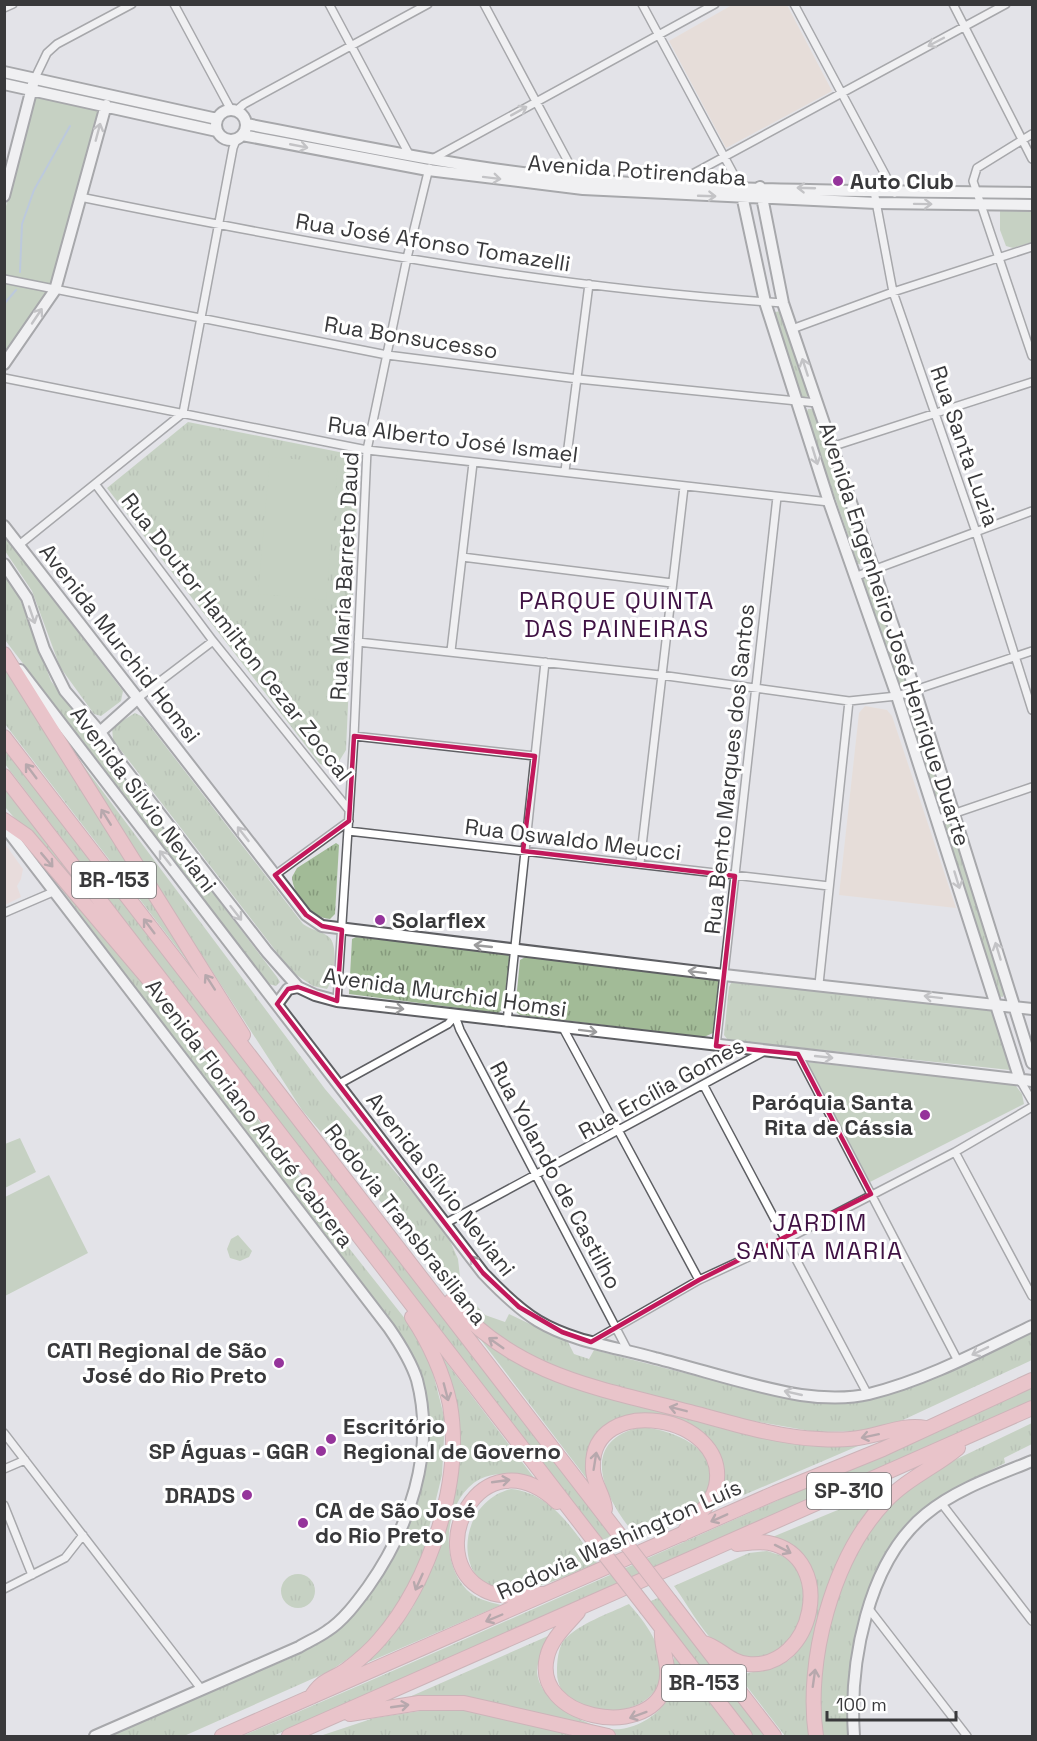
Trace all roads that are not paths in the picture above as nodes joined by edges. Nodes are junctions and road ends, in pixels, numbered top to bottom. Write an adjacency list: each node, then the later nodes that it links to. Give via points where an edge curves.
1 (13, 4): 12 (street)
2 (132, 4): 17 (street, via 57,44 43,60)
3 (174, 4): 23 (street)
4 (329, 4): 15 (street)
5 (428, 4): 15 (street)
6 (484, 4): 21 (street)
7 (642, 4): 14 (street)
8 (715, 4): 14 (street)
9 (794, 4): 20 (street)
10 (952, 4): 13 (street)
11 (1006, 4): 13 (street)
12 (4, 8)
13 (965, 27): 20 (street, one-way to 20); 25 (street)
14 (658, 35): 21 (street); 27 (street)
15 (352, 45): 23 (street); 26 (street)
16 (4, 72): 17 (main road, Avenida Potirendaba)
17 (35, 78): 19 (main road); 23 (main road, Avenida Potirendaba)
18 (4, 84): 19 (main road)
19 (32, 90): 22 (main road); 35 (main road)
20 (842, 93): 27 (street); 37 (street)
21 (536, 101): 29 (street, one-way to 21); 31 (street)
22 (106, 105): 23 (main road, via 218,131); 41 (main road, one-way to 22)
23 (234, 122): 26 (main road, Avenida Potirendaba); 30 (main road, Avenida Potirendaba, one-way to 30); 47 (street)
24 (1032, 134): 25 (street)
25 (1023, 140): 28 (street); 39 (street, via 977,168 974,181)
26 (411, 156): 29 (main road, Avenida Potirendaba); 30 (street)
27 (724, 157): 32 (street); 34 (street)
28 (1032, 159)
29 (430, 165): 30 (main road, Avenida Potirendaba); 31 (main road, Avenida Potirendaba); 33 (main road, Avenida Potirendaba, one-way to 33); 49 (street, Rua Maria Barreto Daud)
30 (415, 167)
31 (577, 178): 33 (street); 34 (main road, Avenida Potirendaba)
32 (740, 186): 34 (main road, Avenida Potirendaba); 38 (main road, Avenida Potirendaba); 42 (main road, Avenida Engenheiro José Henrique Duarte)
33 (583, 189): 34 (main road, Avenida Potirendaba)
34 (673, 189): 42 (main road, Avenida Potirendaba, one-way to 42)
35 (5, 190)
36 (874, 191): 37 (main road, Avenida Potirendaba); 38 (main road, Avenida Potirendaba, one-way to 38); 43 (street, Rua Santa Luzia)
37 (894, 191): 39 (main road, Avenida Potirendaba); 44 (street)
38 (761, 193): 42 (main road, Avenida Potirendaba); 43 (main road, Avenida Potirendaba); 51 (main road, Avenida Engenheiro José Henrique Duarte)
39 (978, 193): 40 (main road, Avenida Potirendaba); 45 (street)
40 (1032, 193)
41 (80, 197): 47 (street, Rua José Afonso Tomazelli); 55 (main road)
42 (744, 198): 52 (main road, Avenida Engenheiro José Henrique Duarte)
43 (876, 203): 44 (main road, Avenida Potirendaba); 56 (street, Rua Santa Luzia)
44 (900, 204): 45 (main road, Avenida Potirendaba, one-way to 45)
45 (982, 205): 46 (main road, Avenida Potirendaba); 50 (street)
46 (1032, 205)
47 (219, 225): 49 (street, Rua José Afonso Tomazelli); 59 (street)
48 (1032, 247): 50 (street)
49 (407, 258): 54 (street, Rua José Afonso Tomazelli); 61 (street, Rua Maria Barreto Daud)
50 (998, 258): 56 (street); 62 (street)
51 (776, 268): 52 (main road); 58 (main road, Avenida Engenheiro José Henrique Duarte)
52 (758, 271): 57 (main road, Avenida Engenheiro José Henrique Duarte)
53 (4, 279): 55 (street, Rua Bonsucesso)
54 (589, 284): 57 (street, Rua José Afonso Tomazelli); 65 (street)
55 (54, 290): 59 (street, Rua Bonsucesso); 63 (main road, one-way to 55)
56 (893, 292): 60 (street); 70 (street, Rua Santa Luzia)
57 (765, 302): 58 (street, Rua José Afonso Tomazelli); 67 (main road, Avenida Engenheiro José Henrique Duarte)
58 (783, 303): 60 (main road, Avenida Engenheiro José Henrique Duarte)
59 (201, 318): 61 (street, Rua Bonsucesso); 69 (street)
60 (792, 329): 68 (main road, Avenida Engenheiro José Henrique Duarte, one-way to 60)
61 (387, 355): 65 (street, Rua Bonsucesso); 72 (street, Rua Maria Barreto Daud)
62 (1032, 356)
63 (4, 364)
64 (4, 378): 69 (street, Rua Alberto José Ismael)
65 (578, 379): 67 (street, Rua Bonsucesso); 74 (street)
66 (1032, 382): 70 (street)
67 (798, 402): 68 (street, Rua Bonsucesso); 78 (main road, Avenida Engenheiro José Henrique Duarte, one-way to 78)
68 (817, 403): 71 (main road, Avenida Engenheiro José Henrique Duarte)
69 (183, 413): 72 (street, Rua Alberto José Ismael); 75 (street)
70 (936, 415): 71 (street); 81 (street, Rua Santa Luzia)
71 (831, 447): 85 (main road, Avenida Engenheiro José Henrique Duarte)
72 (368, 450): 73 (street, Rua Alberto José Ismael); 89 (street, Rua Maria Barreto Daud)
73 (473, 463): 74 (street, Rua Alberto José Ismael); 83 (street)
74 (565, 471): 76 (street, Rua Alberto José Ismael)
75 (96, 485): 82 (street); 88 (street, Rua Doutor Hamilton Cezar Zoccal)
76 (684, 487): 77 (street, Rua Alberto José Ismael); 87 (street)
77 (777, 497): 78 (street, Rua Alberto José Ismael); 96 (street, Rua Bento Marques dos Santos)
78 (829, 502): 86 (main road, Avenida Engenheiro José Henrique Duarte)
79 (1032, 511): 81 (street)
80 (4, 526): 82 (main road, Avenida Murchid Homsi)
81 (976, 532): 85 (street); 93 (street, Rua Santa Luzia)
82 (19, 545): 99 (main road, Avenida Murchid Homsi)
83 (462, 557): 87 (street); 90 (street)
84 (4, 564): 102 (main road, Avenida Murchid Homsi, one-way to 102, via 27,598 44,649 65,691)
85 (874, 569): 86 (street); 97 (main road, Avenida Engenheiro José Henrique Duarte)
86 (857, 576): 98 (main road, Avenida Engenheiro José Henrique Duarte)
87 (672, 584): 95 (street)
88 (213, 641): 99 (street); 108 (street, Rua Doutor Hamilton Cezar Zoccal)
89 (358, 642): 90 (street); 103 (street, Rua Maria Barreto Daud)
90 (451, 651): 94 (street)
91 (1032, 651): 93 (street)
92 (4, 652): 128 (main road, Avenida Sílvio Neviani, one-way to 92); 138 (highway, one-way to 92, via 244,1036)
93 (1015, 656): 97 (street); 101 (street, Rua Santa Luzia)
94 (545, 662): 95 (street); 105 (street)
95 (660, 675): 96 (street); 116 (street)
96 (758, 687): 100 (street); 118 (street, Rua Bento Marques dos Santos)
97 (915, 690): 98 (street); 109 (main road, Avenida Engenheiro José Henrique Duarte)
98 (897, 696): 100 (street); 110 (main road, Avenida Engenheiro José Henrique Duarte)
99 (138, 698): 102 (main road); 117 (main road, Avenida Murchid Homsi, one-way to 99)
100 (849, 701): 119 (street)
101 (1032, 710)
102 (100, 732): 126 (main road, Avenida Murchid Homsi, one-way to 126, via 230,906)
103 (354, 736): 105 (street); 108 (street, Rua Maria Barreto Daud)
104 (4, 737): 138 (highway, Rodovia Transbrasiliana / BR-153, one-way to 104)
105 (535, 756): 115 (street)
106 (4, 776): 135 (highway, Rodovia Transbrasiliana / BR-153)
107 (1032, 787): 109 (street)
108 (350, 810): 112 (street, Rua Maria Barreto Daud)
109 (956, 812): 110 (street); 130 (main road, Avenida Engenheiro José Henrique Duarte, one-way to 109)
110 (938, 819): 129 (main road, Avenida Engenheiro José Henrique Duarte, one-way to 129)
111 (4, 820): 135 (highway, one-way to 135, via 27,836 191,1029)
112 (349, 821): 114 (street, Rua Maria Barreto Daud); 117 (street)
113 (4, 826): 120 (main road, Avenida Floriano André Cabrera)
114 (348, 831): 115 (street, Rua Oswaldo Meucci); 122 (street, Rua Maria Barreto Daud)
115 (523, 851): 116 (street, Rua Oswaldo Meucci); 123 (street)
116 (640, 863): 118 (street, Rua Oswaldo Meucci)
117 (275, 875): 122 (main road, Avenida Murchid Homsi, via 306,915 322,926)
118 (735, 876): 119 (street, Rua Oswaldo Meucci); 124 (street, Rua Bento Marques dos Santos)
119 (830, 886): 125 (street)
120 (53, 892): 121 (street); 186 (main road, Avenida Floriano André Cabrera, via 389,1328 405,1351 421,1402 423,1443 404,1527 358,1601 329,1630)
121 (4, 913)
122 (342, 930): 123 (main road, Avenida Murchid Homsi, one-way to 122); 127 (street, Rua Maria Barreto Daud)
123 (515, 950): 124 (main road, Avenida Murchid Homsi, one-way to 123); 133 (street)
124 (724, 975): 125 (main road, Avenida Murchid Homsi); 136 (street, Rua Bento Marques dos Santos)
125 (819, 984): 129 (main road, Avenida Murchid Homsi, one-way to 125)
126 (298, 987): 127 (main road, Avenida Murchid Homsi); 128 (main road, via 288,988)
127 (337, 1000): 132 (main road, Avenida Murchid Homsi, one-way to 132)
128 (277, 1004): 143 (main road, Avenida Sílvio Neviani)
129 (997, 1005): 130 (main road, Avenida Murchid Homsi); 141 (main road, Avenida Engenheiro José Henrique Duarte)
130 (1015, 1007): 131 (main road, Avenida Murchid Homsi); 140 (main road, Avenida Engenheiro José Henrique Duarte)
131 (1032, 1009)
132 (455, 1016): 133 (main road, Avenida Murchid Homsi); 143 (street, via 448,1024); 149 (street, Rua Yolando de Castilho)
133 (507, 1022): 134 (main road, Avenida Murchid Homsi)
134 (562, 1028): 136 (main road, Avenida Murchid Homsi, one-way to 136); 147 (street)
135 (205, 1039): 155 (highway, Rodovia Transbrasiliana / BR-153)
136 (716, 1046): 137 (main road, Avenida Murchid Homsi)
137 (765, 1051): 139 (main road, Avenida Murchid Homsi); 144 (street, Rua Ercília Gomes)
138 (247, 1052): 153 (highway, Rodovia Transbrasiliana / BR-153)
139 (798, 1054): 141 (main road, Avenida Murchid Homsi, one-way to 141); 150 (street)
140 (1032, 1063)
141 (1020, 1080): 142 (main road, Avenida Murchid Homsi); 145 (street)
142 (1032, 1081)
143 (339, 1084): 151 (main road, Avenida Sílvio Neviani)
144 (704, 1086): 147 (street, Rua Ercília Gomes); 152 (street)
145 (1032, 1101)
146 (1032, 1107): 148 (street)
147 (618, 1131): 149 (street, Rua Ercília Gomes); 154 (street)
148 (955, 1152): 150 (street); 156 (street)
149 (535, 1176): 151 (street, Rua Ercília Gomes); 158 (street, Rua Yolando de Castilho)
150 (871, 1194): 152 (street); 161 (street)
151 (446, 1223): 159 (main road, Avenida Sílvio Neviani, one-way to 151, via 538,1321 501,1293)
152 (785, 1240): 154 (street); 163 (street)
153 (418, 1272): 165 (highway, one-way to 153, via 910,1425 846,1439 796,1437 583,1384 526,1362 497,1344 472,1326 436,1285); 174 (highway, Rodovia Transbrasiliana / BR-153)
154 (699, 1280): 158 (street)
155 (395, 1283): 173 (highway, Rodovia Transbrasiliana / BR-153); 187 (highway, one-way to 187, via 441,1374 450,1406 451,1466 445,1500 422,1576 401,1612 362,1658 320,1683)
156 (1032, 1296)
157 (1032, 1326): 161 (main road, Avenida Sílvio Neviani, one-way to 161)
158 (616, 1328): 159 (street); 160 (street, Rua Yolando de Castilho)
159 (591, 1342): 160 (main road, Avenida Sílvio Neviani)
160 (628, 1351): 163 (main road, Avenida Sílvio Neviani, one-way to 160, via 801,1395)
161 (958, 1361): 163 (main road, Avenida Sílvio Neviani)
162 (1032, 1380): 165 (highway, Rodovia Washington Luís / SP-310)
163 (868, 1395)
164 (1032, 1408): 167 (highway, SP-310)
165 (927, 1428): 175 (highway, Rodovia Washington Luís / SP-310, one-way to 175)
166 (4, 1433): 168 (street)
167 (971, 1436): 177 (highway, SP-310); 195 (highway, one-way to 167, via 812,1690 818,1655 851,1548 885,1501)
168 (25, 1460): 170 (street); 176 (street)
169 (1032, 1461): 171 (main road)
170 (4, 1469)
171 (942, 1504): 182 (main road, via 927,1513 903,1538 886,1566); 183 (street)
172 (4, 1505): 178 (street)
173 (570, 1511): 180 (highway, one-way to 173, via 500,1595 486,1591 465,1575 459,1564 457,1540 471,1500 491,1483 506,1479 533,1485); 184 (highway, Rodovia Transbrasiliana / BR-153, bridge)
174 (606, 1517): 175 (highway, one-way to 175, via 593,1470 595,1453 613,1428 644,1419 694,1433 704,1443 717,1469 713,1497); 185 (highway, Rodovia Transbrasiliana / BR-153, bridge)
175 (683, 1534): 180 (highway, Rodovia Washington Luís / SP-310)
176 (83, 1535): 178 (street, via 65,1558); 186 (street)
177 (726, 1544): 181 (highway, SP-310); 185 (highway, one-way to 185, via 767,1542 793,1554 810,1579 809,1611 794,1646 767,1663 734,1661)
178 (32, 1575): 179 (street)
179 (4, 1589)
180 (548, 1594): 187 (highway, Rodovia Washington Luís / SP-310, one-way to 187)
181 (581, 1609): 184 (highway, one-way to 181, via 669,1670 657,1702 634,1718 602,1718 569,1708 550,1686 546,1672 546,1658 553,1641); 188 (highway, SP-310)
182 (869, 1609): 196 (main road, via 856,1659); 197 (street)
183 (1032, 1622)
184 (662, 1629): 193 (highway, Rodovia Transbrasiliana / BR-153)
185 (704, 1643): 194 (highway, Rodovia Transbrasiliana / BR-153)
186 (202, 1690): 189 (main road, Avenida Floriano André Cabrera)
187 (311, 1697): 190 (highway, Rodovia Washington Luís / SP-310)
188 (342, 1714): 191 (highway, SP-310); 192 (highway, one-way to 192, via 419,1703 464,1703)
189 (95, 1737)
190 (222, 1737)
191 (289, 1737)
192 (608, 1737)
193 (745, 1737)
194 (774, 1737)
195 (816, 1737)
196 (854, 1737)
197 (967, 1737)

